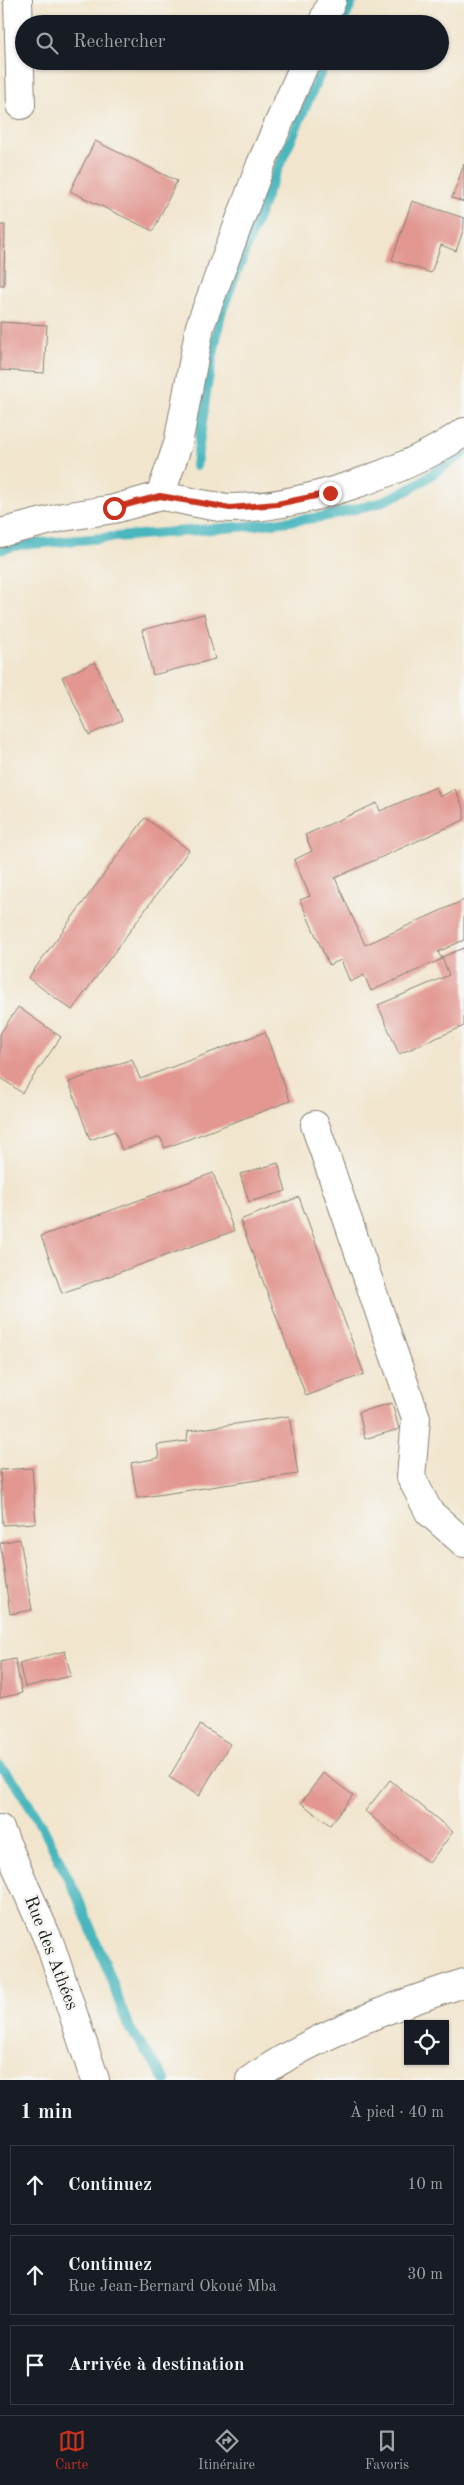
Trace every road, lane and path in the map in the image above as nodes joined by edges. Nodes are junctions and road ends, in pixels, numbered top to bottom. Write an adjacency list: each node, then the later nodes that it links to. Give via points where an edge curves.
1 (18, 0): 3 (street)
2 (332, 0): 4 (street)
3 (18, 15)
4 (326, 15)
5 (20, 70): 7 (street)
6 (302, 70): 9 (street, via 260,164 200,326 178,444)
7 (21, 105)
8 (464, 432): 9 (street, via 426,456 330,493 277,504 230,508)
9 (160, 496): 10 (street)
10 (0, 533)
11 (315, 1125): 12 (street, via 416,1418 412,1477 429,1512)
12 (464, 1544)
13 (0, 1829): 15 (street, Rue des Athées, via 50,1944)
14 (464, 1983): 16 (street, via 347,2027)
15 (95, 2080)
16 (250, 2080)

